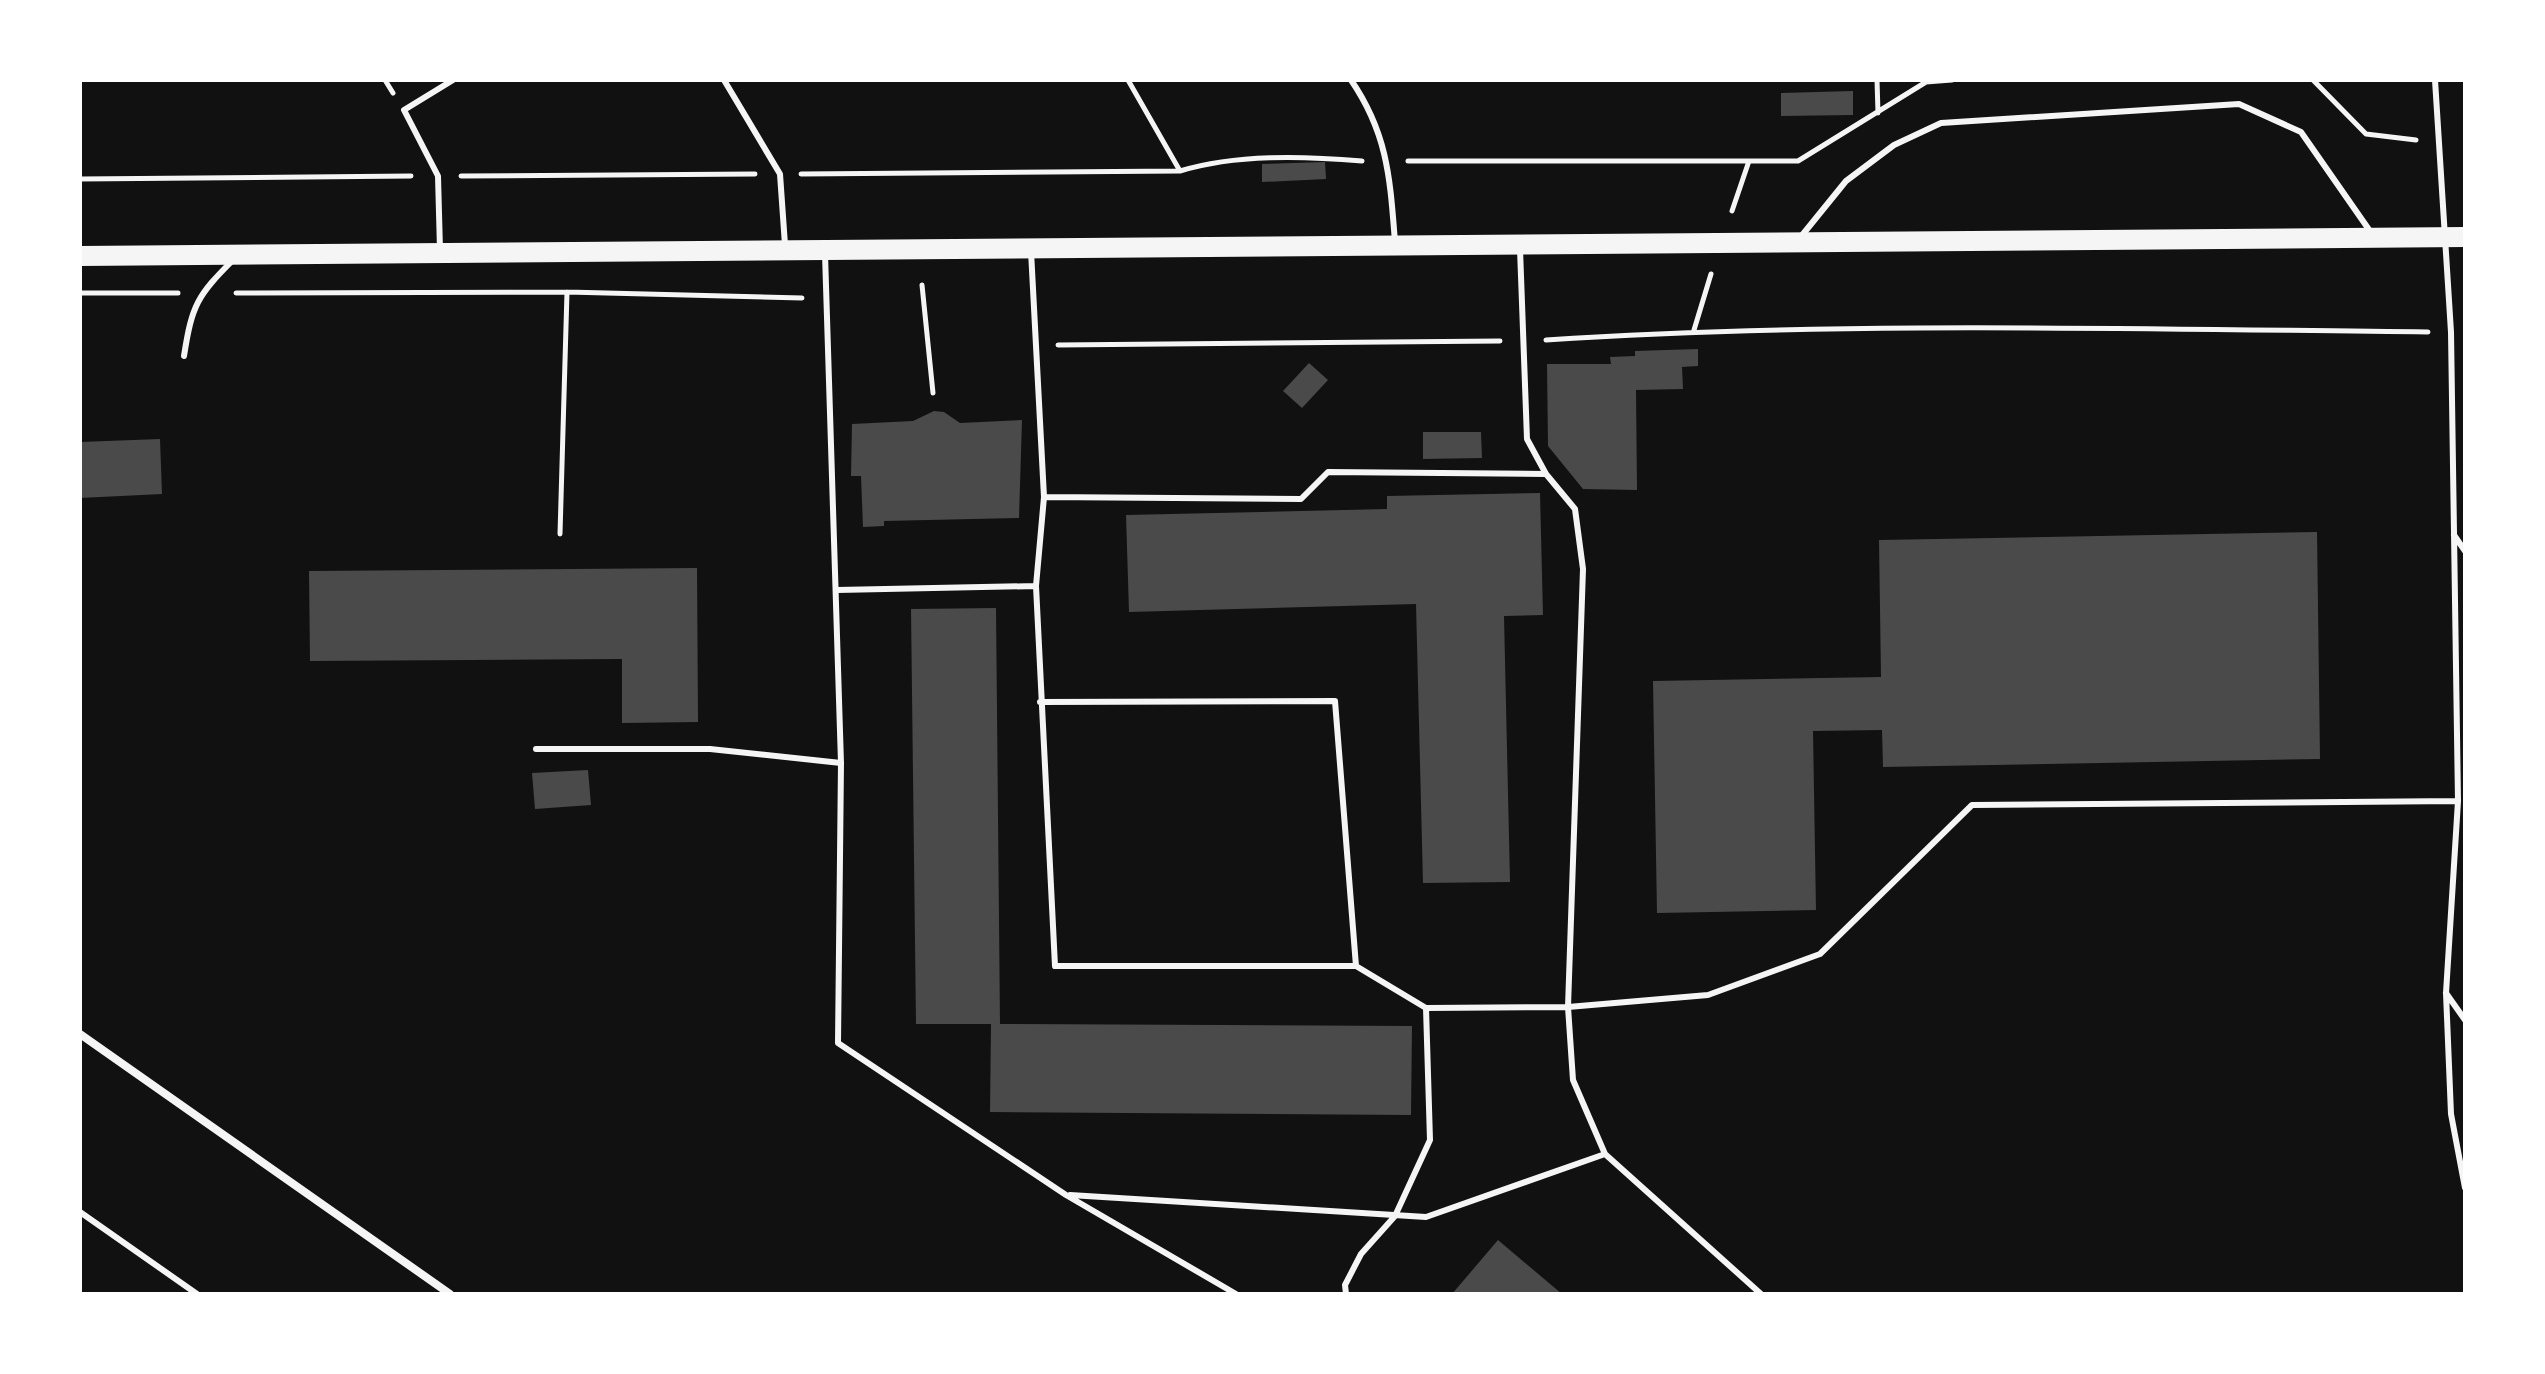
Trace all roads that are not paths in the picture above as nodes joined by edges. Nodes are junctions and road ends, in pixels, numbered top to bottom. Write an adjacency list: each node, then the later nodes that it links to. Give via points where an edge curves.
1 (453, 80): 13 (lane, via 404,110 438,176)
2 (724, 80): 11 (lane, via 780,174)
3 (1351, 80): 8 (lane, via 1389,163)
4 (2435, 80): 6 (lane)
5 (2374, 237): 6 (main road); 7 (main road); 7 (lane, via 2301,132 2239,104 1941,123 1894,145 1846,181)
6 (2455, 237): 19 (lane)
7 (1796, 242): 9 (main road)
8 (1395, 245): 9 (main road); 10 (main road)
9 (1520, 246): 17 (lane, via 1527,439)
10 (1031, 248): 12 (main road); 18 (lane)
11 (785, 250): 12 (main road); 13 (main road)
12 (824, 250): 22 (lane)
13 (440, 253): 14 (main road)
14 (238, 255): 15 (main road); 16 (lane, via 201,293 190,318)
15 (80, 256)
16 (184, 356)
17 (1546, 474): 18 (lane, via 1328,472 1301,499); 29 (lane, via 1575,509 1583,569)
18 (1044, 497): 21 (lane)
19 (2454, 535): 20 (lane); 26 (lane)
20 (2465, 551)
21 (1036, 586): 22 (lane); 23 (lane)
22 (837, 590): 25 (lane)
23 (1040, 702): 27 (lane, via 1335,701); 27 (lane, via 1055,966)
24 (536, 749): 25 (lane, via 710,749)
25 (841, 763): 35 (lane, via 838,1043)
26 (2458, 801): 28 (lane); 29 (lane, via 1972,805 1820,954 1708,995)
27 (1356, 966): 30 (lane)
28 (2446, 993): 31 (lane); 34 (lane, via 2451,1114)
29 (1568, 1007): 30 (lane); 33 (lane, via 1573,1080)
30 (1426, 1008): 37 (lane, via 1430,1140)
31 (2465, 1020)
32 (80, 1034): 39 (street)
33 (1605, 1154): 37 (lane, via 1426,1217); 42 (lane)
34 (2465, 1188)
35 (1066, 1195): 37 (lane); 40 (lane)
36 (80, 1212): 38 (lane)
37 (1395, 1216): 41 (lane, via 1361,1254 1345,1285)
38 (197, 1294)
39 (450, 1294)
40 (1236, 1294)
41 (1346, 1294)
42 (1761, 1294)

